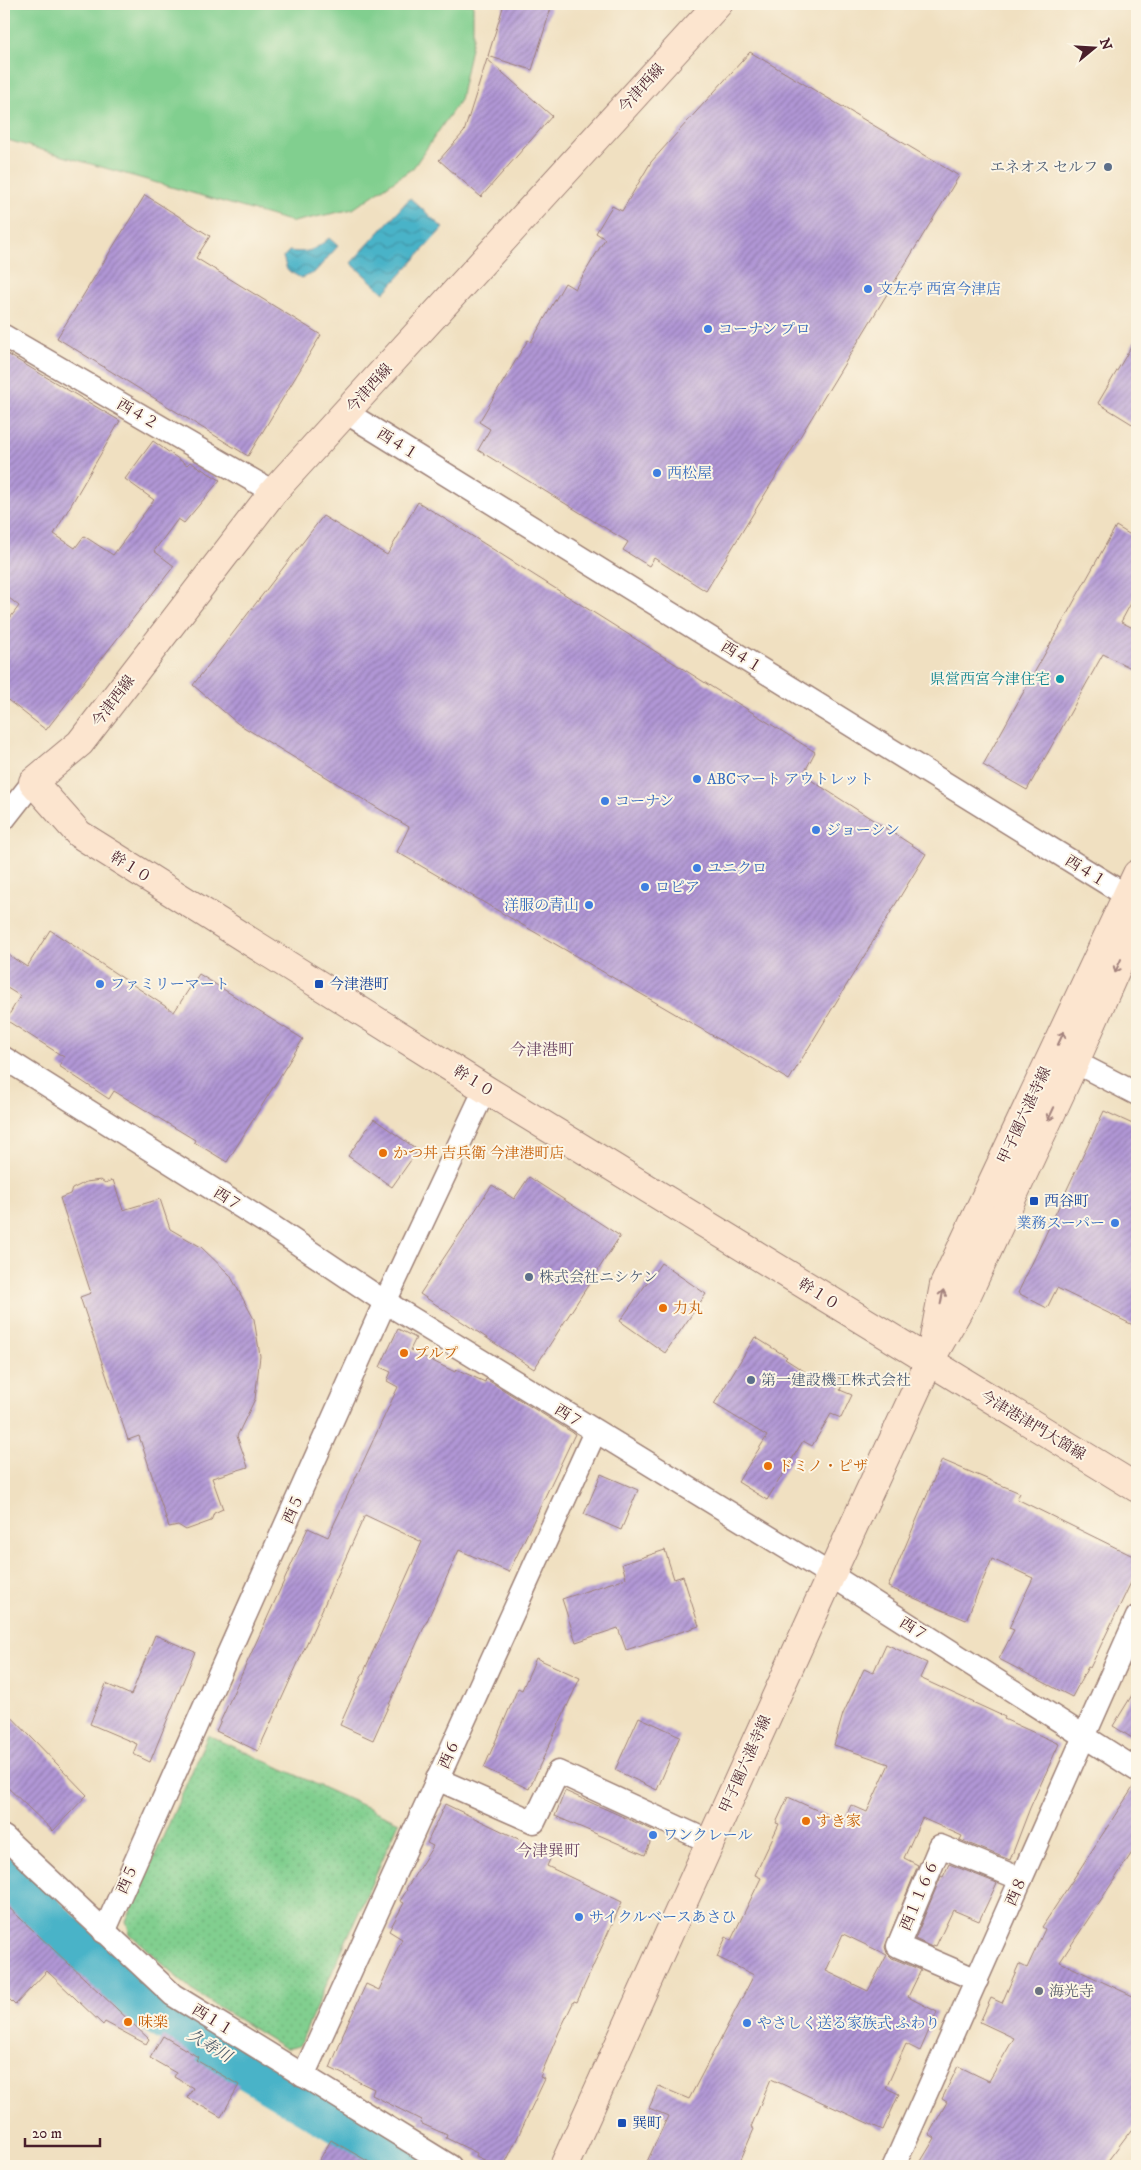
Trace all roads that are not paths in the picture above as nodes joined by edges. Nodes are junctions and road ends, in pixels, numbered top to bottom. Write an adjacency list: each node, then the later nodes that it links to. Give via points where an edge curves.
1 (718, 4): 3 (main road, 今津西線)
2 (4, 336): 4 (street, 西４２)
3 (347, 413): 4 (main road, 今津西線); 8 (street, 西４１)
4 (273, 492): 5 (main road, 今津西線, via 80,743)
5 (34, 782): 6 (street); 7 (street); 12 (main road, 幹１０, via 79,834)
6 (4, 801)
7 (4, 819)
8 (1134, 891): 15 (main road, 甲子園六湛寺線, one-way to 8, via 944,1285)
9 (1137, 922): 11 (main road, 甲子園六湛寺線, one-way to 11)
10 (4, 1058): 14 (street, 西７, via 270,1225)
11 (1075, 1062): 13 (street); 15 (main road, 甲子園六湛寺線, one-way to 15, via 966,1297)
12 (485, 1089): 14 (street, 西５); 15 (main road, 幹１０)
13 (1137, 1094)
14 (385, 1302): 16 (street, 西７); 26 (street, 西５)
15 (929, 1362): 17 (main road, 今津港津門大箇線); 18 (main road, 甲子園六湛寺線)
16 (594, 1432): 18 (street, 西７); 22 (street, 西６)
17 (1137, 1488)
18 (831, 1575): 20 (street, 西７); 24 (main road, 甲子園六湛寺線)
19 (1137, 1617): 20 (street, 西８)
20 (1084, 1736): 21 (street, 西７); 25 (street, 西８)
21 (1137, 1770)
22 (437, 1779): 24 (street, via 534,1822 558,1772); 28 (street, 西６)
23 (4, 1837): 26 (street, 西１１)
24 (710, 1842): 30 (main road, 甲子園六湛寺線)
25 (1021, 1880): 27 (street, 西８); 27 (street, 西１１６６, via 940,1846 898,1946)
26 (104, 1932): 28 (street, 西１１, via 173,1995)
27 (976, 1980): 31 (street, 西８)
28 (303, 2076): 29 (street, 西１１)
29 (450, 2166)
30 (564, 2166)
31 (894, 2166)

